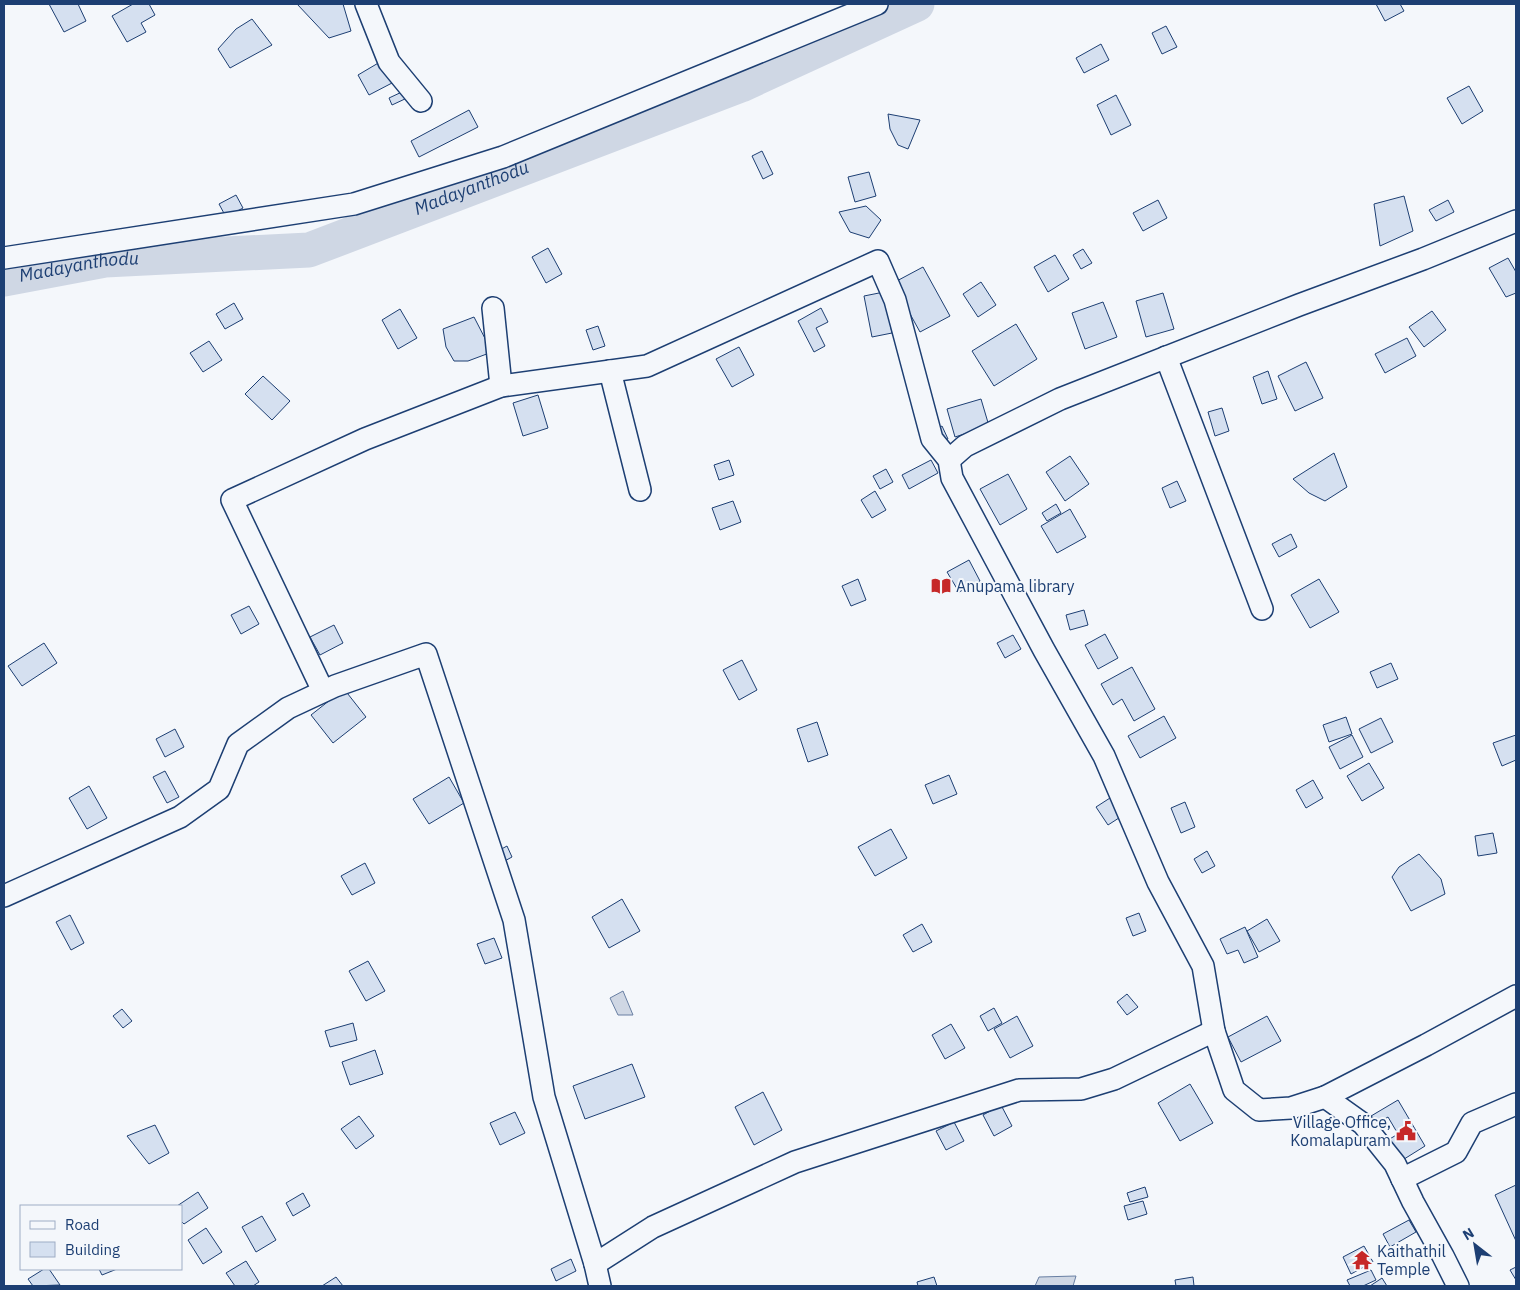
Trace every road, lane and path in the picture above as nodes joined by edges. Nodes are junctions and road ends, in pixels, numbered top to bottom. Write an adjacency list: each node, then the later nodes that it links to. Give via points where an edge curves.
1 (366, 4): 3 (street, via 388,62)
2 (877, 4): 5 (street, via 504,157 354,204)
3 (421, 101)
4 (1516, 221): 7 (street)
5 (4, 258)
6 (493, 308): 9 (street)
7 (1166, 357): 10 (street, via 1060,398 965,446); 12 (street)
8 (610, 371): 9 (street); 10 (street, via 647,366 878,261 895,300 932,439); 11 (street)
9 (501, 386): 13 (street, via 365,439 232,500)
10 (949, 460): 16 (street, via 952,478 1104,756 1158,882 1203,966)
11 (640, 490)
12 (1262, 609)
13 (323, 692): 14 (street, via 288,708 238,744 219,789 180,817); 20 (street, via 426,654 514,920 544,1097)
14 (4, 896)
15 (1516, 996): 17 (street)
16 (1214, 1031): 17 (street, via 1234,1090 1259,1110 1291,1108); 20 (street, via 1114,1079 1081,1089 1019,1090 795,1162 653,1227)
17 (1325, 1097): 19 (street, via 1363,1124 1395,1164)
18 (1516, 1104): 19 (street, via 1472,1123 1456,1152)
19 (1402, 1179): 22 (street)
20 (595, 1264): 21 (street)
21 (600, 1286)
22 (1458, 1286)

